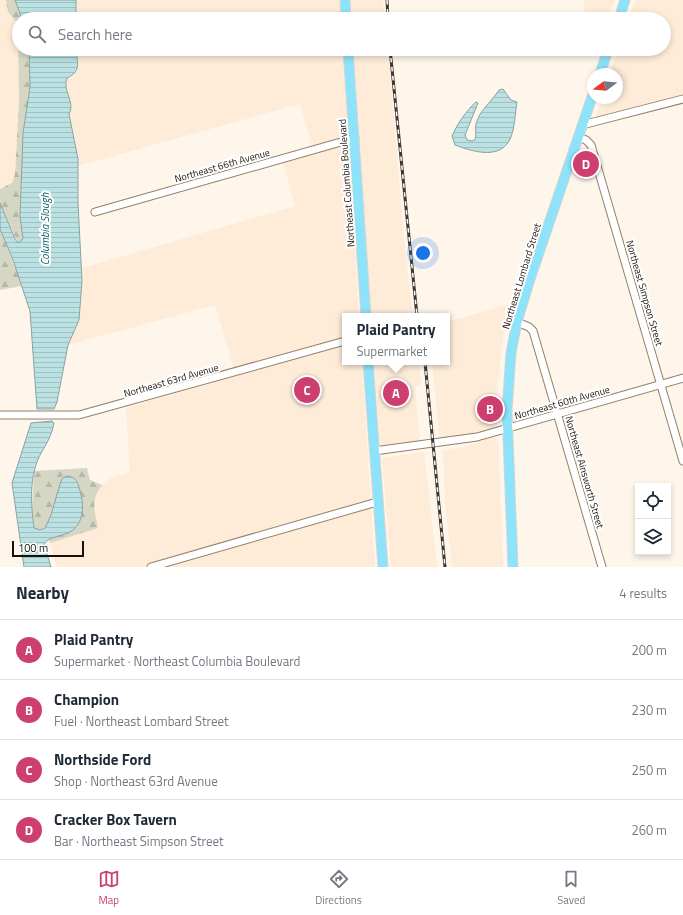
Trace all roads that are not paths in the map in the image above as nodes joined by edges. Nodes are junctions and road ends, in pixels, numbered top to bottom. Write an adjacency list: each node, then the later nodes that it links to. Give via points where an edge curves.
1 (345, 0): 3 (main road)
2 (625, 0): 4 (main road)
3 (346, 12)
4 (621, 12)
5 (349, 56): 12 (main road, Northeast Columbia Boulevard)
6 (606, 56): 7 (main road)
7 (602, 68)
8 (683, 99): 10 (street)
9 (589, 104): 10 (main road, Northeast Lombard Street)
10 (582, 125): 11 (main road, Northeast Lombard Street)
11 (578, 137): 15 (main road, Northeast Lombard Street); 19 (street, Northeast Simpson Street, via 591,145)
12 (355, 138): 13 (street, Northeast 66th Avenue); 14 (main road, Northeast Columbia Boulevard)
13 (95, 212)
14 (366, 313)
15 (517, 322): 20 (street, Northeast Ainsworth Street, via 529,326 533,331); 22 (main road, Northeast Lombard Street, via 509,373)
16 (342, 342): 21 (street, Northeast 63rd Avenue, via 79,416)
17 (368, 365): 24 (main road)
18 (683, 378): 19 (street, Northeast 60th Avenue)
19 (661, 384): 20 (street, Northeast 60th Avenue); 23 (street, Northeast Simpson Street)
20 (558, 414): 22 (street, Northeast 60th Avenue); 30 (street, Northeast Ainsworth Street)
21 (0, 415)
22 (507, 429): 24 (street, Northeast 60th Avenue, via 465,440); 29 (main road, Northeast Lombard Street)
23 (681, 447): 25 (street, Northeast Simpson Street)
24 (374, 451): 26 (main road)
25 (683, 461)
26 (377, 502): 27 (street); 28 (main road)
27 (151, 567)
28 (383, 567)
29 (516, 567)
30 (602, 567)

